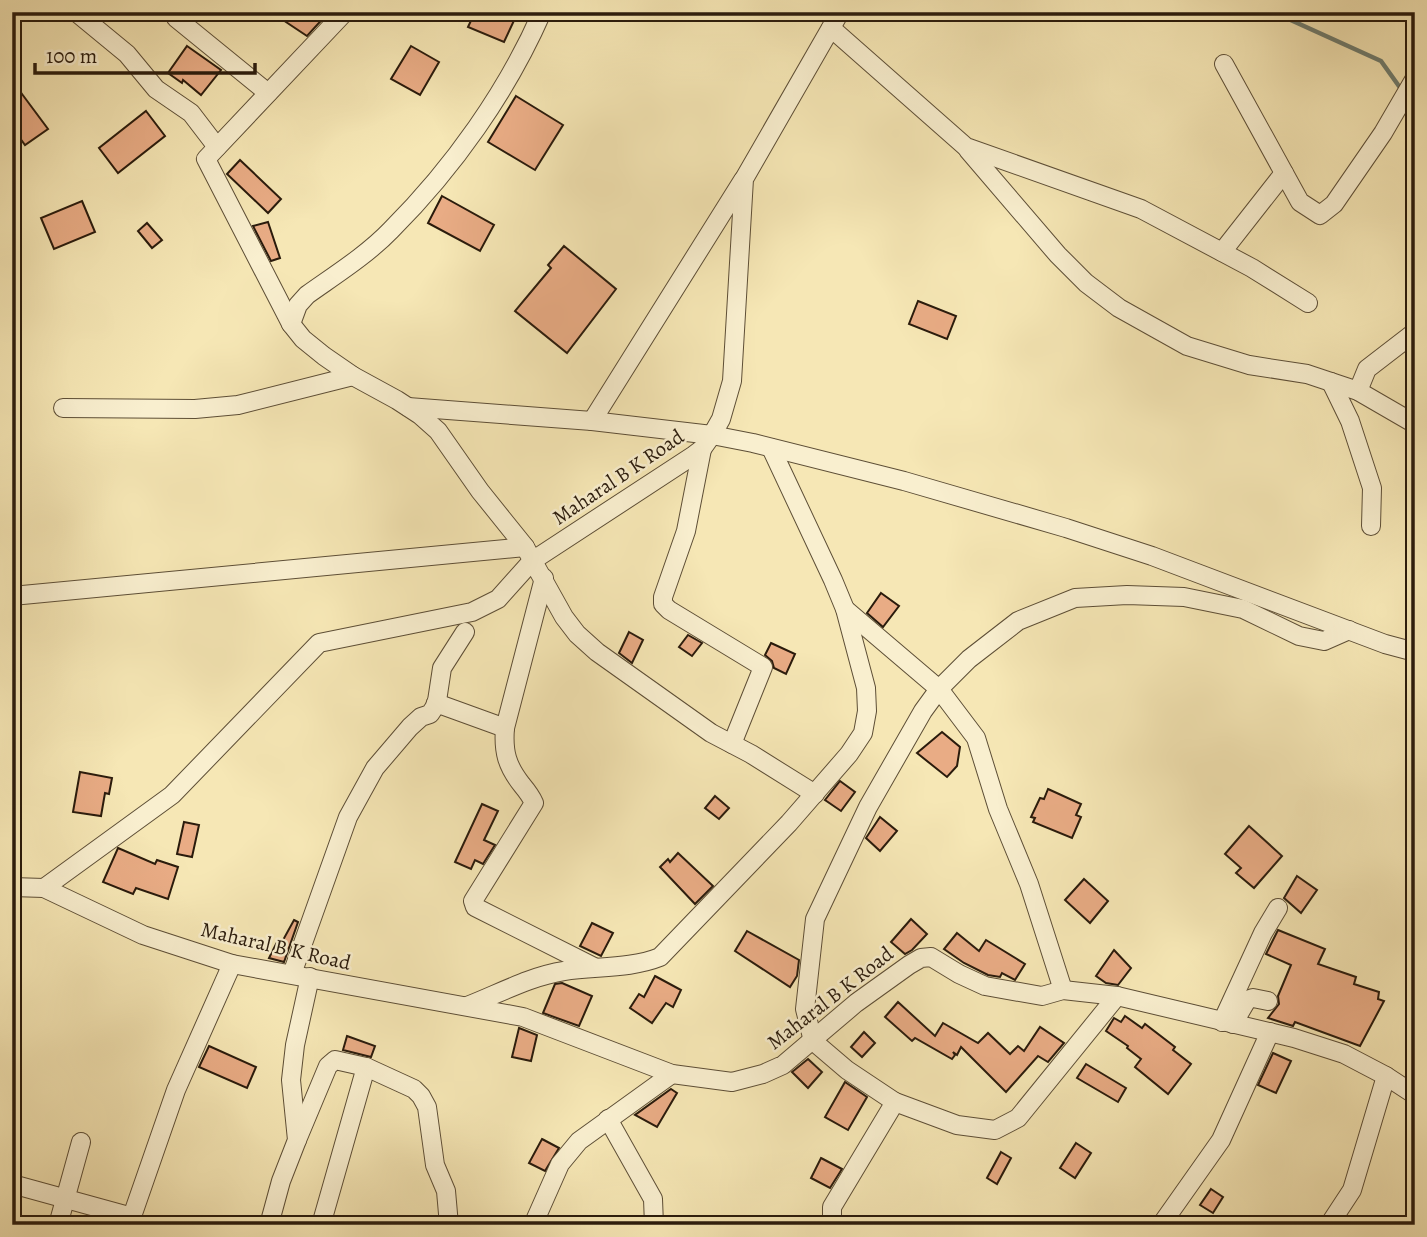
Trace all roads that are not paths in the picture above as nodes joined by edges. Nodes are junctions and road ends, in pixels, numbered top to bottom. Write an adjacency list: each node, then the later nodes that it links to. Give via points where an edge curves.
1 (75, 12): 9 (street, via 127,54 156,89 191,113)
2 (345, 12): 8 (street)
3 (542, 12): 15 (street, via 505,85 442,172 390,231 307,295)
4 (176, 18): 8 (street)
5 (836, 20): 10 (street); 12 (street, Maharal B K Road)
6 (1224, 64): 11 (street)
7 (1408, 89): 11 (street, via 1334,204 1320,215 1300,202)
8 (268, 93): 9 (street)
9 (217, 147): 15 (street, via 205,159)
10 (966, 147): 13 (street, via 1140,209); 18 (street, via 1058,255 1119,308 1187,346)
11 (1284, 173): 13 (street)
12 (744, 179): 22 (street); 24 (street, Maharal B K Road, via 732,381 721,419)
13 (1222, 252): 14 (street)
14 (1308, 303)
15 (291, 324): 17 (street, via 303,339)
16 (1415, 332): 19 (street, via 1367,369)
17 (353, 376): 20 (street); 21 (street, via 238,405)
18 (1331, 382): 19 (street); 26 (street, via 1350,421 1372,488)
19 (1358, 391): 23 (street)
20 (408, 407): 22 (street); 27 (street, via 438,431)
21 (63, 408)
22 (593, 421): 24 (street)
23 (1415, 424)
24 (707, 442): 25 (street); 27 (street, Maharal B K Road); 37 (street, via 663,604 763,667)
25 (771, 448): 30 (street); 31 (street, via 1066,528)
26 (1371, 526)
27 (528, 554): 28 (street); 29 (street); 40 (street, Maharal B K Road, via 498,599 472,612 319,643 172,795)
28 (544, 578): 36 (street); 37 (street, via 577,635)
29 (12, 596)
30 (845, 609): 34 (street); 38 (street, via 866,688 867,710 863,733)
31 (1349, 630): 33 (street); 34 (street, via 1324,641 1299,636 1243,608 1184,597 1075,598 1018,621)
32 (465, 632): 35 (street, via 442,668)
33 (1415, 652)
34 (939, 689): 45 (street, via 976,738); 51 (street, via 868,807 815,919 805,1009)
35 (436, 703): 36 (street); 44 (street, via 375,768 348,817 334,851)
36 (505, 728): 43 (street, via 503,748 509,768 534,803 474,904)
37 (732, 744): 38 (street)
38 (815, 794): 43 (street, via 660,957 646,963)
39 (12, 887): 40 (street)
40 (44, 888): 42 (street, Maharal B K Road, via 143,935)
41 (1278, 908): 49 (street, via 1263,933)
42 (232, 964): 44 (street, Maharal B K Road); 62 (street, via 176,1090)
43 (594, 968): 48 (street, via 562,971)
44 (301, 976): 48 (street, Maharal B K Road); 58 (street, via 290,1080)
45 (1063, 990): 46 (street, Maharal B K Road); 51 (street, Maharal B K Road, via 1042,996 985,986 931,957 921,958 856,1003)
46 (1116, 996): 49 (street, Maharal B K Road); 56 (street, via 1018,1118 995,1130 957,1125)
47 (1268, 1000): 49 (street, via 1247,1000)
48 (466, 1007): 53 (street, Maharal B K Road, via 523,1017)
49 (1227, 1023): 50 (street, Maharal B K Road)
50 (1270, 1032): 54 (street, Maharal B K Road, via 1297,1030); 70 (street, via 1221,1140)
51 (813, 1041): 53 (street, Maharal B K Road, via 783,1065 732,1082); 56 (street)
52 (366, 1067): 58 (street, via 331,1062); 65 (street); 66 (street, via 414,1089 427,1107)
53 (672, 1074): 57 (street)
54 (1387, 1076): 55 (street, Maharal B K Road); 71 (street, via 1352,1190)
55 (1415, 1094)
56 (895, 1102): 69 (street, via 832,1207)
57 (608, 1119): 67 (street, via 579,1141 560,1164); 68 (street, via 653,1199)
58 (298, 1140): 64 (street)
59 (81, 1142): 61 (street)
60 (12, 1184): 61 (street)
61 (65, 1198): 62 (street); 63 (street)
62 (130, 1221)
63 (58, 1225)
64 (269, 1225)
65 (321, 1225)
66 (449, 1225)
67 (533, 1225)
68 (654, 1225)
69 (832, 1225)
70 (1161, 1225)
71 (1329, 1225)

